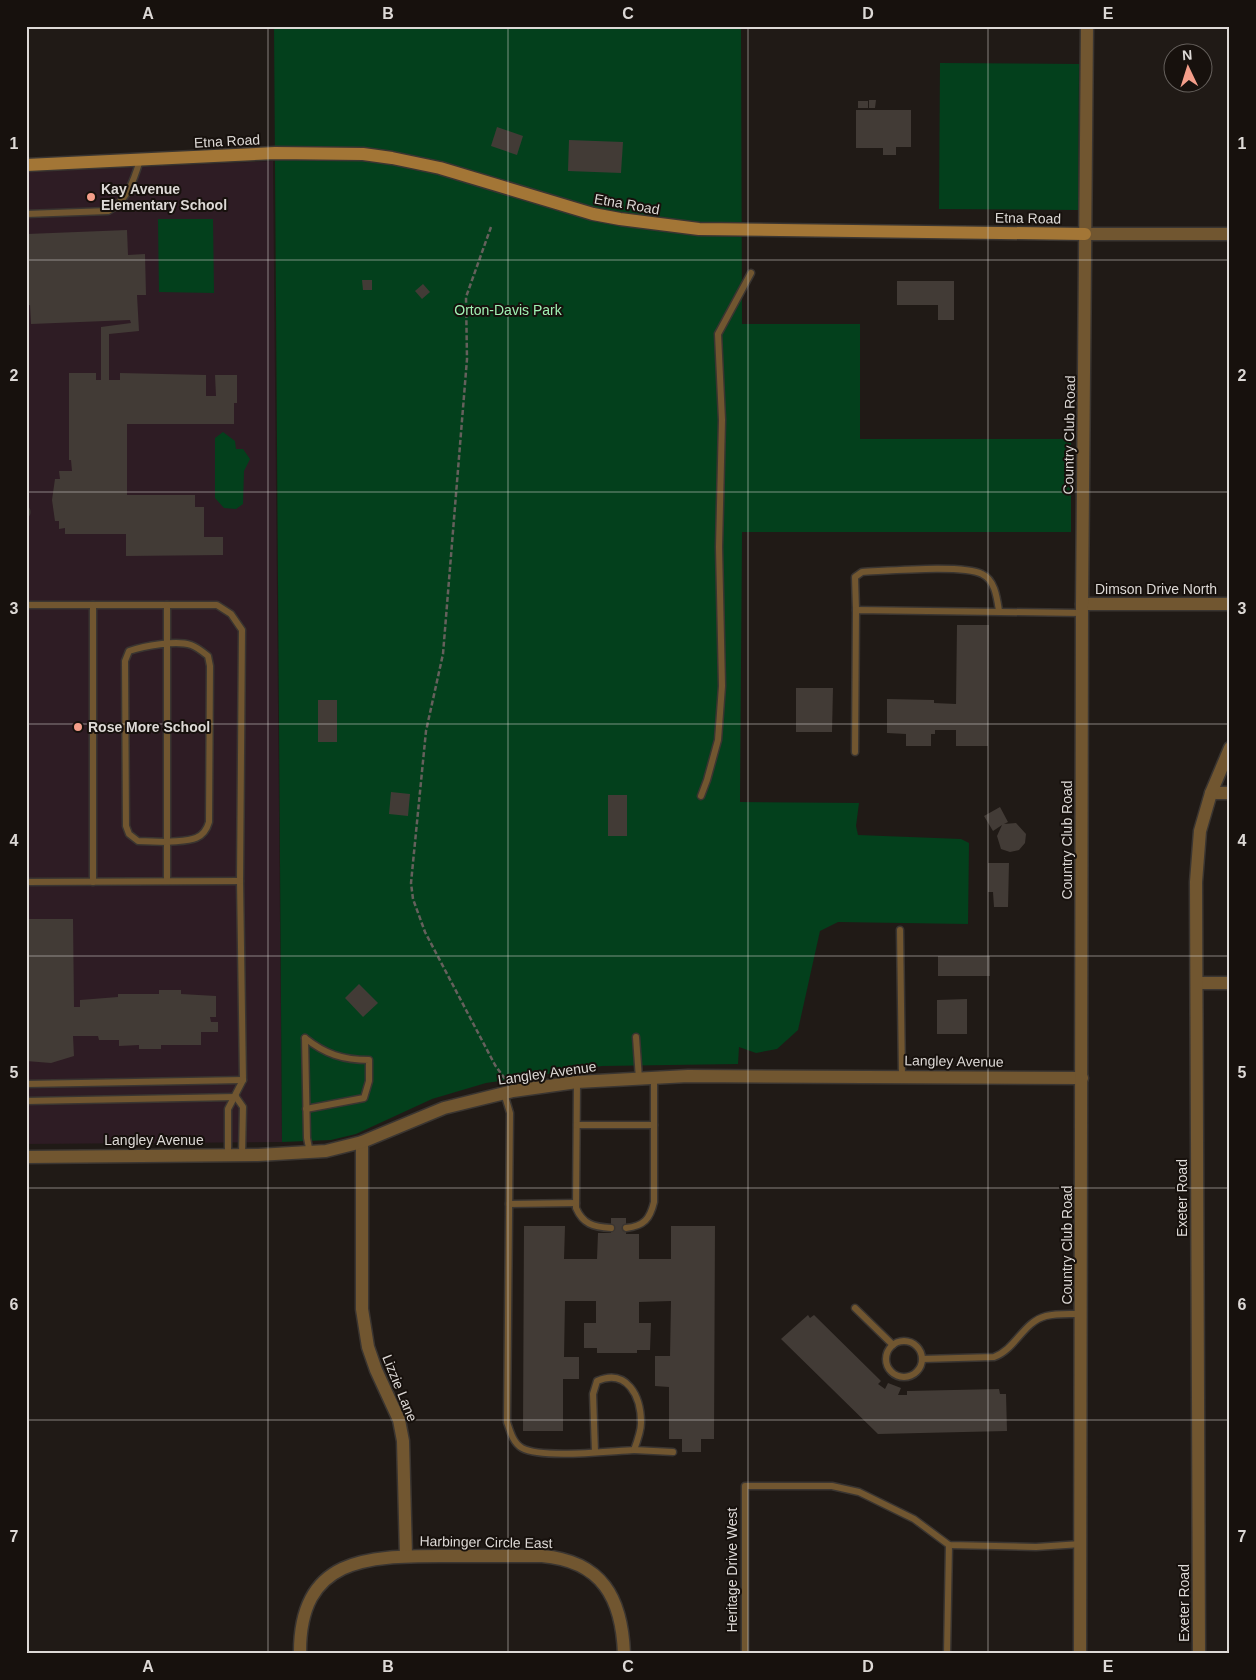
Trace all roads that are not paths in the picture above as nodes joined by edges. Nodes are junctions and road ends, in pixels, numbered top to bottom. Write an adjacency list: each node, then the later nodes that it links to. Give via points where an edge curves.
1 (1087, 26): 5 (street, Country Club Road)
2 (140, 160): 3 (street, Etna Road); 4 (lane, via 134,181 119,206 108,211); 5 (street, Etna Road, via 297,153 345,153 392,158 445,170 593,214 699,229)
3 (26, 165)
4 (26, 214)
5 (1085, 234): 6 (street, Etna Road); 12 (street, Country Club Road)
6 (1230, 234)
7 (751, 273): 20 (lane, via 718,334 722,420 719,547 722,686 718,740 708,780)
8 (1230, 604): 12 (street, Dimson Drive North)
9 (26, 605): 10 (lane)
10 (93, 605): 11 (lane); 25 (lane)
11 (166, 605): 15 (lane); 23 (lane, via 217,605 231,614 242,630)
12 (1082, 608): 14 (lane); 32 (street, Country Club Road)
13 (856, 610): 14 (lane); 14 (lane, via 855,577 862,572 963,569 983,574 995,589); 17 (lane)
14 (1000, 611)
15 (167, 645): 21 (lane); 21 (lane, via 190,645 208,656 210,666 209,822 206,832 198,839); 21 (lane, via 149,644 129,651 125,661 126,826 129,834 138,841)
16 (1230, 748): 18 (street, Exeter Road)
17 (855, 752)
18 (1210, 793): 19 (street); 27 (street, Exeter Road, via 1200,831 1196,882)
19 (1230, 793)
20 (700, 796)
21 (167, 842): 22 (lane)
22 (167, 881): 23 (lane); 25 (lane)
23 (240, 881): 34 (lane)
24 (26, 882): 25 (lane)
25 (93, 882)
26 (900, 930): 30 (lane)
27 (1197, 983): 28 (street); 67 (street, Exeter Road)
28 (1230, 983)
29 (636, 1037): 33 (lane)
30 (902, 1076): 31 (street, Langley Avenue); 32 (street, Langley Avenue)
31 (654, 1078): 33 (street, Langley Avenue); 42 (lane)
32 (1082, 1078): 53 (street, Country Club Road)
33 (639, 1079): 35 (street, Langley Avenue)
34 (243, 1080): 36 (lane); 38 (lane)
35 (577, 1082): 37 (street, Langley Avenue); 41 (lane)
36 (26, 1084)
37 (508, 1092): 43 (street, Langley Avenue, via 444,1108); 49 (lane)
38 (236, 1097): 39 (lane); 45 (lane, via 228,1110); 46 (lane, via 243,1107)
39 (26, 1101)
40 (306, 1109): 40 (lane, via 305,1038 318,1049 337,1057 369,1060 364,1098); 44 (lane, via 306,1138)
41 (577, 1125): 42 (lane); 48 (lane)
42 (654, 1125): 51 (lane, via 652,1213 638,1226)
43 (362, 1142): 44 (street, Langley Avenue); 61 (street, Lizzie Lane, via 362,1309 368,1347 399,1420 403,1441)
44 (310, 1153): 46 (street, Langley Avenue)
45 (228, 1154): 46 (street, Langley Avenue); 47 (street, Langley Avenue)
46 (242, 1154)
47 (26, 1157)
48 (576, 1203): 49 (lane); 50 (lane, via 580,1218 588,1225)
49 (509, 1204): 57 (lane, via 507,1422 511,1435 521,1448 537,1453)
50 (611, 1228)
51 (626, 1228)
52 (855, 1308): 54 (lane)
53 (1081, 1314): 55 (lane, via 1046,1316 1034,1321 1004,1353 994,1357); 59 (street, Country Club Road)
54 (893, 1345): 55 (lane, via 910,1342 920,1350); 55 (lane, via 886,1360 894,1374 912,1375 920,1367)
55 (922, 1359)
56 (634, 1450): 57 (lane); 57 (lane, via 642,1424 636,1393 620,1378 608,1376 597,1381 593,1394); 58 (lane)
57 (595, 1452)
58 (673, 1452)
59 (1081, 1544): 60 (lane); 66 (street, Country Club Road)
60 (949, 1545): 64 (lane, Heritage Drive West, via 914,1519 859,1492 832,1486 745,1486); 65 (lane)
61 (406, 1556): 62 (street, Harbinger Circle East, via 365,1560 330,1575 306,1608); 63 (street, Harbinger Circle East, via 542,1556 561,1558 583,1567 600,1579 613,1597 621,1617)
62 (300, 1654)
63 (624, 1654)
64 (745, 1654)
65 (947, 1654)
66 (1080, 1654)
67 (1199, 1654)

